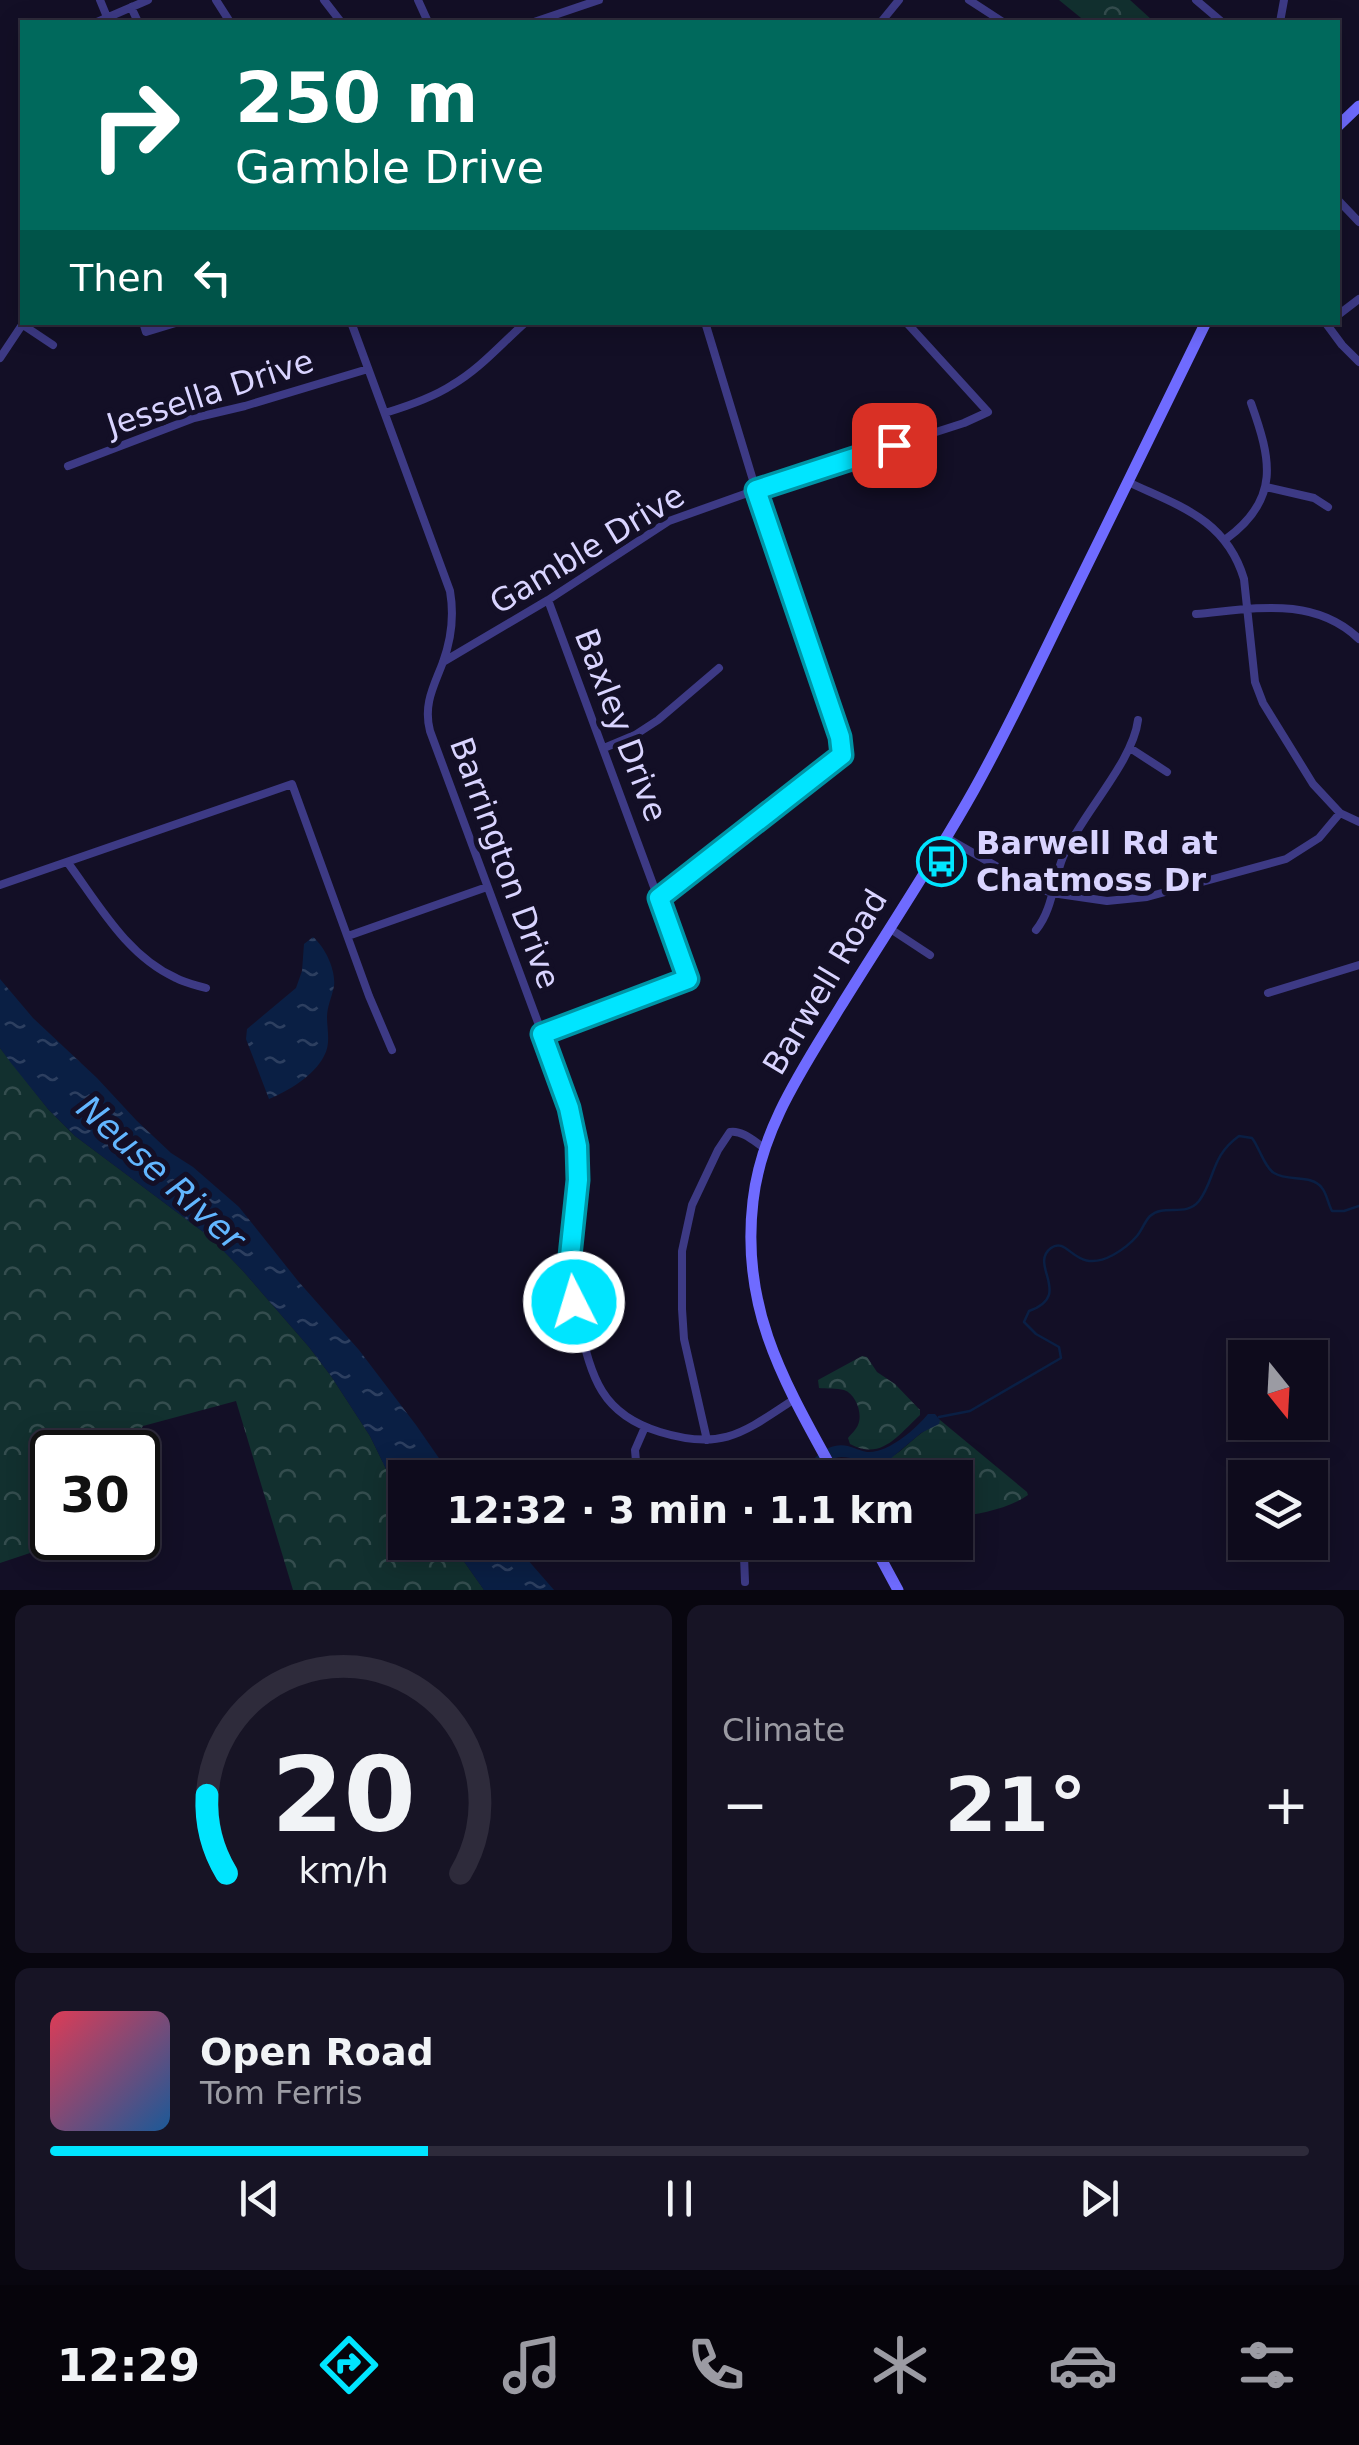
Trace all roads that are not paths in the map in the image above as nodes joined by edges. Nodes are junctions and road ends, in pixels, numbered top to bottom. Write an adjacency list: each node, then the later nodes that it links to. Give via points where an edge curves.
1 (100, 0): 10 (street)
2 (148, 0): 8 (street)
3 (324, 0): 14 (street)
4 (600, 0): 9 (street)
5 (900, 0): 16 (street)
6 (969, 0): 17 (street)
7 (1196, 0): 18 (street)
8 (131, 7): 10 (street); 13 (street)
9 (577, 8): 11 (street); 15 (street)
10 (107, 17): 12 (street)
11 (580, 19)
12 (101, 20)
13 (137, 20)
14 (339, 20)
15 (540, 20)
16 (883, 20)
17 (1000, 20)
18 (1220, 20)
19 (1359, 106): 20 (street)
20 (1340, 124)
21 (1340, 202): 22 (street)
22 (1359, 222)
23 (22, 325): 34 (street)
24 (24, 325): 33 (street)
25 (144, 325): 26 (street, via 146,332)
26 (170, 325)
27 (352, 325): 36 (street, Barrington Drive)
28 (523, 325): 38 (street, via 452,386)
29 (706, 325): 42 (street)
30 (909, 325): 42 (street, Gamble Drive, via 988,412)
31 (1205, 325): 40 (street, Barwell Road)
32 (1327, 325): 35 (street)
33 (53, 345)
34 (0, 358)
35 (1359, 362)
36 (368, 369): 38 (street, Barrington Drive); 39 (street, Jessella Drive, via 194,418)
37 (1251, 402): 41 (street, via 1267,460)
38 (385, 413): 49 (street, Barrington Drive, via 450,591)
39 (68, 466)
40 (1128, 482): 44 (street, via 1201,517); 57 (street, Barwell Road)
41 (1266, 486): 43 (street); 44 (street, via 1256,511)
42 (756, 490): 45 (street, Gamble Drive, via 669,521); 62 (street, via 842,755)
43 (1328, 508)
44 (1226, 539): 46 (street, via 1244,579)
45 (548, 600): 49 (street, Gamble Drive); 52 (street, Baxley Drive)
46 (1247, 609): 47 (street); 48 (street, via 1316,612); 55 (street, via 1263,703 1313,784)
47 (1196, 614)
48 (1359, 639)
49 (442, 662): 60 (street, Barrington Drive, via 427,721)
50 (719, 668): 52 (street, via 658,720)
51 (1138, 720): 53 (street)
52 (604, 748): 62 (street, Baxley Drive)
53 (1130, 748): 54 (street); 61 (street, via 1077,829)
54 (1167, 772)
55 (1340, 813): 56 (street); 61 (street, via 1308,846 1269,864 1126,900)
56 (1359, 822)
57 (947, 838): 61 (street); 63 (street, Barwell Road)
58 (68, 863): 59 (street); 65 (street, via 292,784); 68 (street, via 130,946 178,979)
59 (0, 885)
60 (487, 887): 65 (street); 70 (street, Barrington Drive)
61 (1052, 893): 64 (street)
62 (659, 898): 70 (street, Baxley Drive, via 688,979)
63 (889, 928): 66 (street); 72 (street, Barwell Road, via 794,1083)
64 (1036, 930)
65 (348, 936): 71 (street)
66 (930, 955)
67 (1359, 965): 69 (street)
68 (206, 988)
69 (1268, 993)
70 (542, 1034): 74 (street, Barrington Drive, via 577,1146 570,1270 588,1362 610,1404)
71 (392, 1050)
72 (764, 1148): 73 (street, Barwell Road, via 752,1213 753,1273 760,1316); 75 (street, via 730,1132 686,1226 684,1339)
73 (794, 1400): 75 (street, Barrington Drive, via 743,1432); 77 (street, Barwell Road)
74 (645, 1427): 75 (street, Barrington Drive); 76 (street)
75 (708, 1440)
76 (636, 1460)
77 (826, 1460)
78 (744, 1560): 80 (street)
79 (882, 1560): 81 (street)
80 (745, 1582)
81 (898, 1590)

